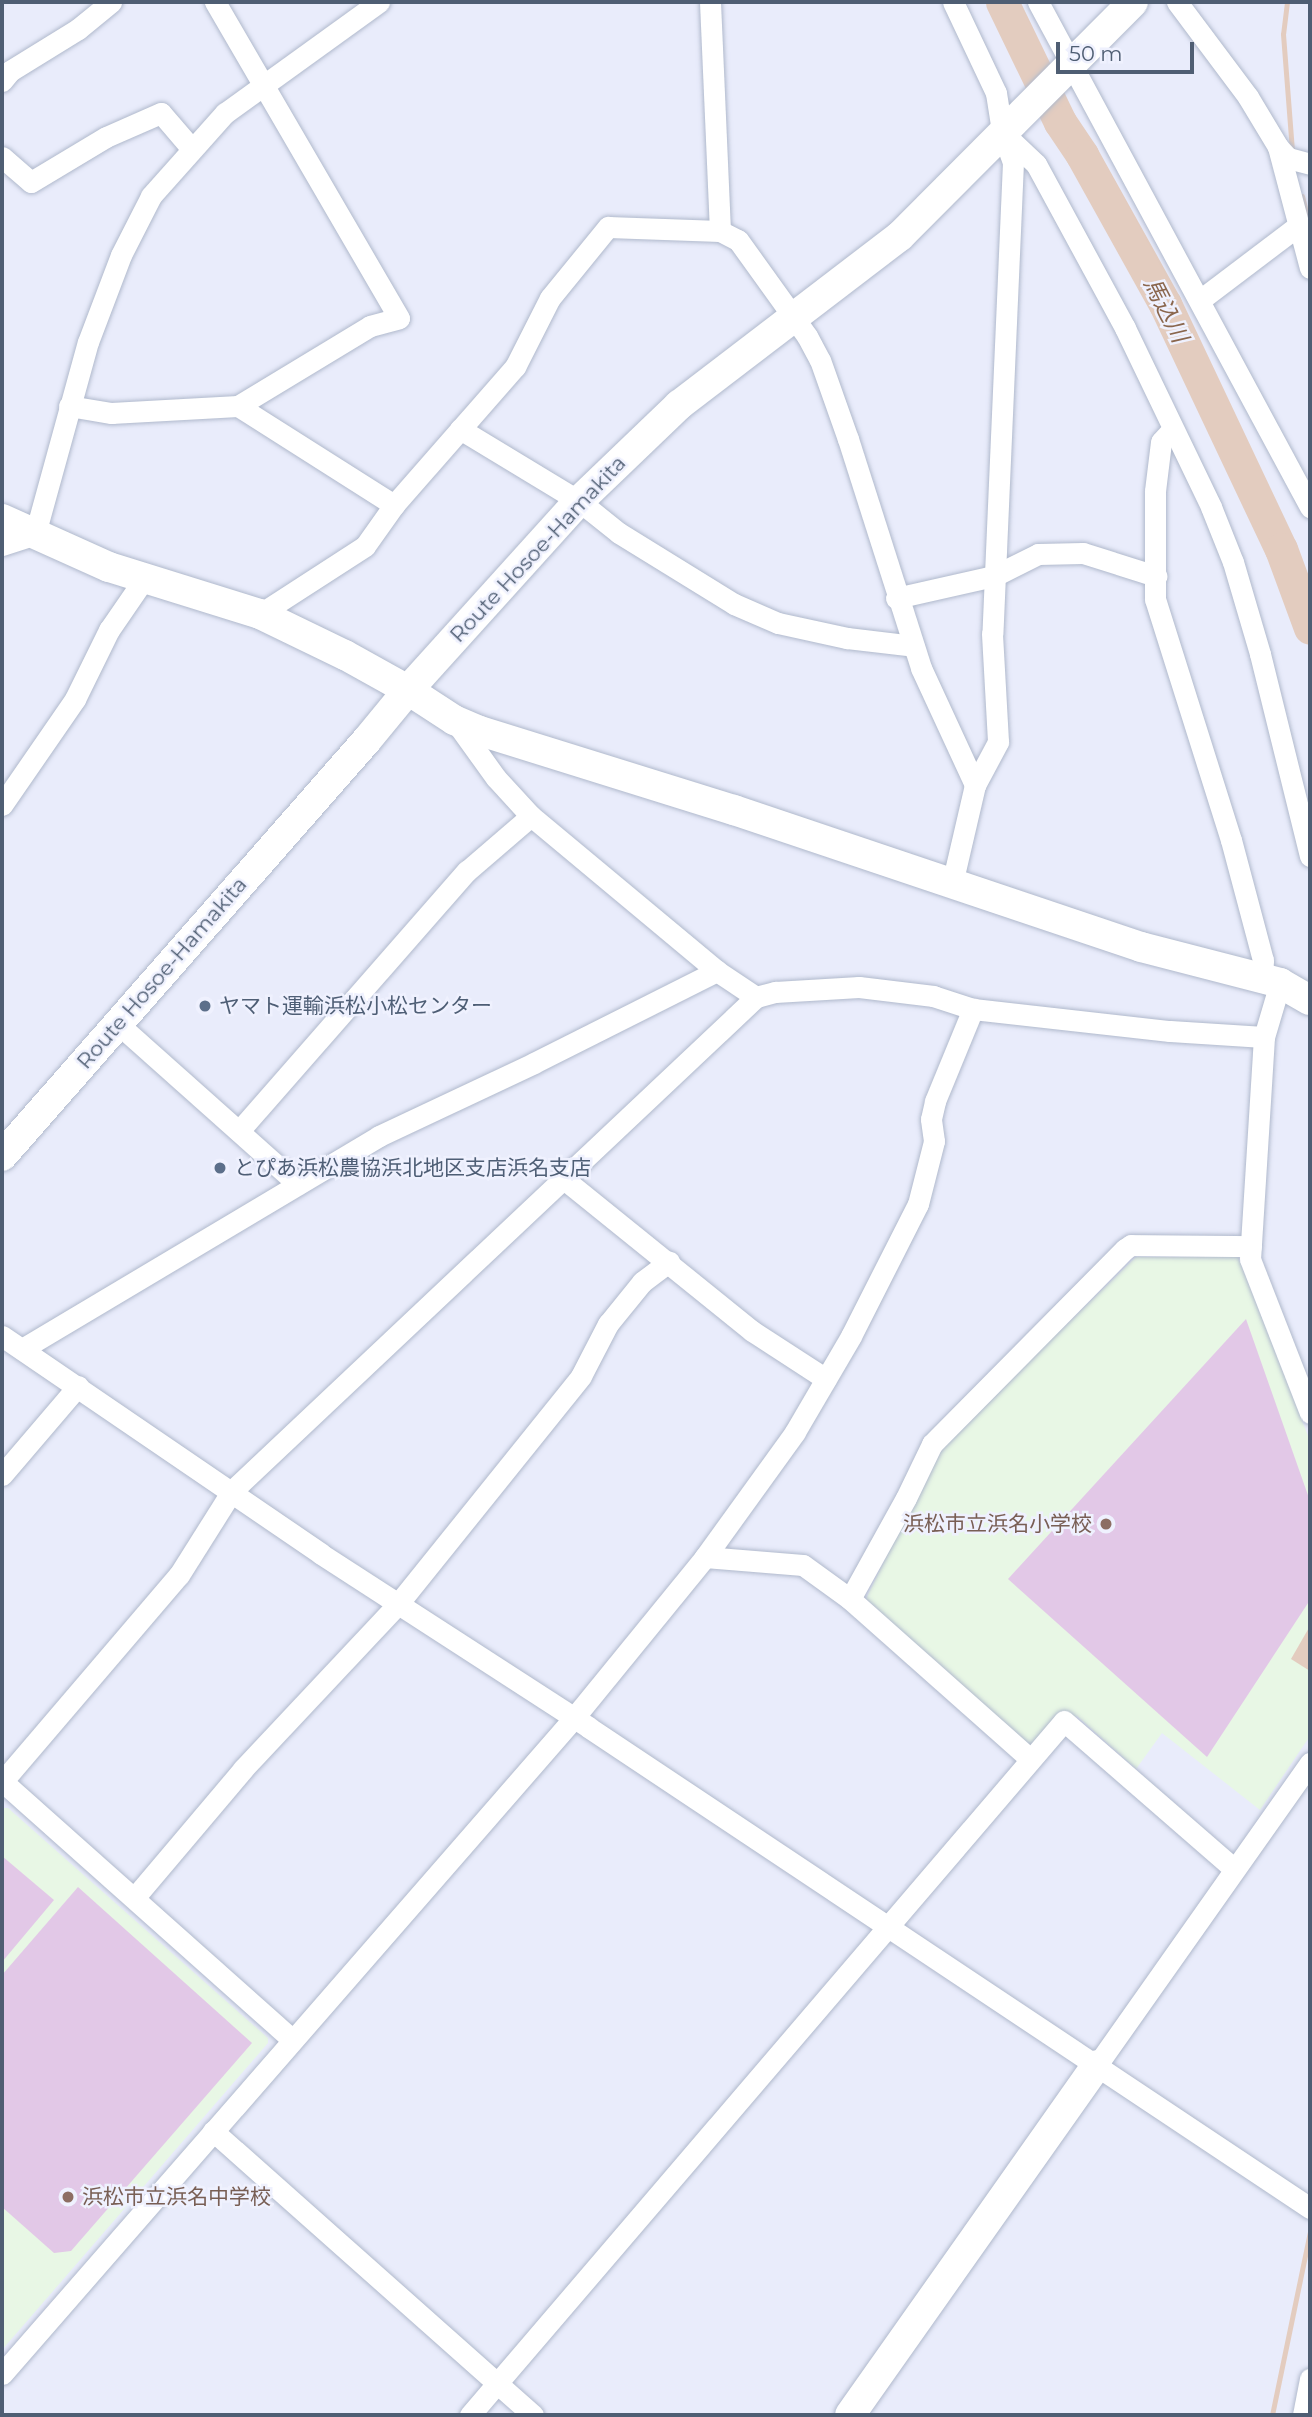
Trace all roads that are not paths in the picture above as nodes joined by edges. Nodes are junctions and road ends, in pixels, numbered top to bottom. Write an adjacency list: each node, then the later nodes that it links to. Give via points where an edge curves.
1 (111, 2): 10 (street)
2 (215, 2): 11 (street)
3 (379, 2): 11 (street)
4 (710, 2): 17 (street)
5 (953, 2): 12 (street)
6 (1038, 2): 9 (street)
7 (1133, 2): 9 (street, Route Hosoe-Hamakita)
8 (1177, 2): 14 (street)
9 (1067, 65): 12 (street, Route Hosoe-Hamakita); 19 (street)
10 (2, 81)
11 (264, 84): 13 (street, via 225,113); 22 (street, via 399,318 370,326)
12 (1008, 127): 20 (street, Route Hosoe-Hamakita, via 900,236); 24 (street, via 1036,164 1125,328); 31 (street, via 1013,162)
13 (191, 148): 15 (street, via 161,113 106,137 31,182); 21 (street, via 151,196 121,255)
14 (1297, 156): 16 (street)
15 (2, 157)
16 (1298, 226): 18 (street); 19 (street)
17 (720, 231): 20 (street, via 738,240); 23 (street, via 608,227 550,298 515,367)
18 (1310, 268)
19 (1200, 300): 27 (street)
20 (792, 318): 25 (street, Route Hosoe-Hamakita, via 679,405); 34 (street, via 820,360)
21 (69, 406): 22 (street, via 111,413); 29 (street)
22 (238, 406): 26 (street)
23 (460, 429): 25 (street); 26 (street)
24 (1172, 430): 32 (street, via 1161,442 1155,491); 42 (street, via 1233,562)
25 (579, 501): 36 (street, via 619,533 745,609 778,623); 37 (street, Route Hosoe-Hamakita)
26 (394, 505): 35 (street, via 365,546)
27 (1310, 508)
28 (2, 519): 29 (street)
29 (35, 534): 30 (street); 33 (street, via 52,545)
30 (2, 545)
31 (995, 576): 32 (street, via 1038,554 1083,553); 34 (street); 39 (street, via 992,672 998,742)
32 (1156, 576): 45 (street, via 1155,599)
33 (144, 579): 35 (street); 40 (street, via 109,631 75,699)
34 (896, 598): 36 (street)
35 (260, 614): 37 (street)
36 (914, 646): 39 (street)
37 (408, 690): 38 (street); 49 (street, Route Hosoe-Hamakita)
38 (454, 720): 41 (street, via 496,778); 43 (street)
39 (975, 785): 43 (street)
40 (2, 805)
41 (531, 816): 44 (street); 51 (street, via 467,871)
42 (1310, 856)
43 (952, 884): 45 (street, via 1141,947)
44 (717, 971): 46 (street); 54 (street, via 379,1136)
45 (1271, 981): 47 (street); 50 (street)
46 (756, 997): 48 (street, via 859,987 933,996); 53 (street)
47 (1310, 1000)
48 (973, 1009): 50 (street); 59 (street, via 935,1101 931,1119 934,1141 918,1204)
49 (117, 1023): 51 (street); 52 (street, Route Hosoe-Hamakita)
50 (1265, 1037): 55 (street)
51 (239, 1131): 54 (street)
52 (2, 1156)
53 (565, 1180): 56 (street); 63 (street)
54 (298, 1184): 58 (street)
55 (1251, 1246): 61 (street, via 1250,1259); 65 (street, via 1131,1245 1125,1249 932,1444)
56 (669, 1262): 59 (street, via 752,1331); 66 (street, via 642,1282 608,1324 581,1376)
57 (2, 1336): 58 (street)
58 (22, 1349): 60 (street)
59 (826, 1378): 64 (street, via 795,1432)
60 (78, 1386): 62 (street); 63 (street)
61 (1310, 1413)
62 (2, 1475)
63 (232, 1491): 66 (street); 70 (street, via 178,1575)
64 (705, 1557): 65 (street, via 803,1565); 67 (street)
65 (850, 1599): 68 (street)
66 (397, 1604): 67 (street); 72 (street, via 243,1769)
67 (573, 1719): 73 (street); 74 (street)
68 (1030, 1759): 71 (street, via 1064,1721); 73 (street)
69 (1310, 1763): 71 (street)
70 (2, 1782): 72 (street)
71 (1234, 1869): 75 (street)
72 (135, 1897): 74 (street)
73 (887, 1926): 75 (street); 80 (street)
74 (292, 2039): 76 (street)
75 (1097, 2065): 77 (street); 83 (street)
76 (213, 2131): 78 (street); 80 (street)
77 (1310, 2208)
78 (2, 2374)
79 (1310, 2379): 84 (street)
80 (498, 2384): 81 (street); 82 (street)
81 (470, 2415)
82 (533, 2415)
83 (850, 2415)
84 (1303, 2415)

